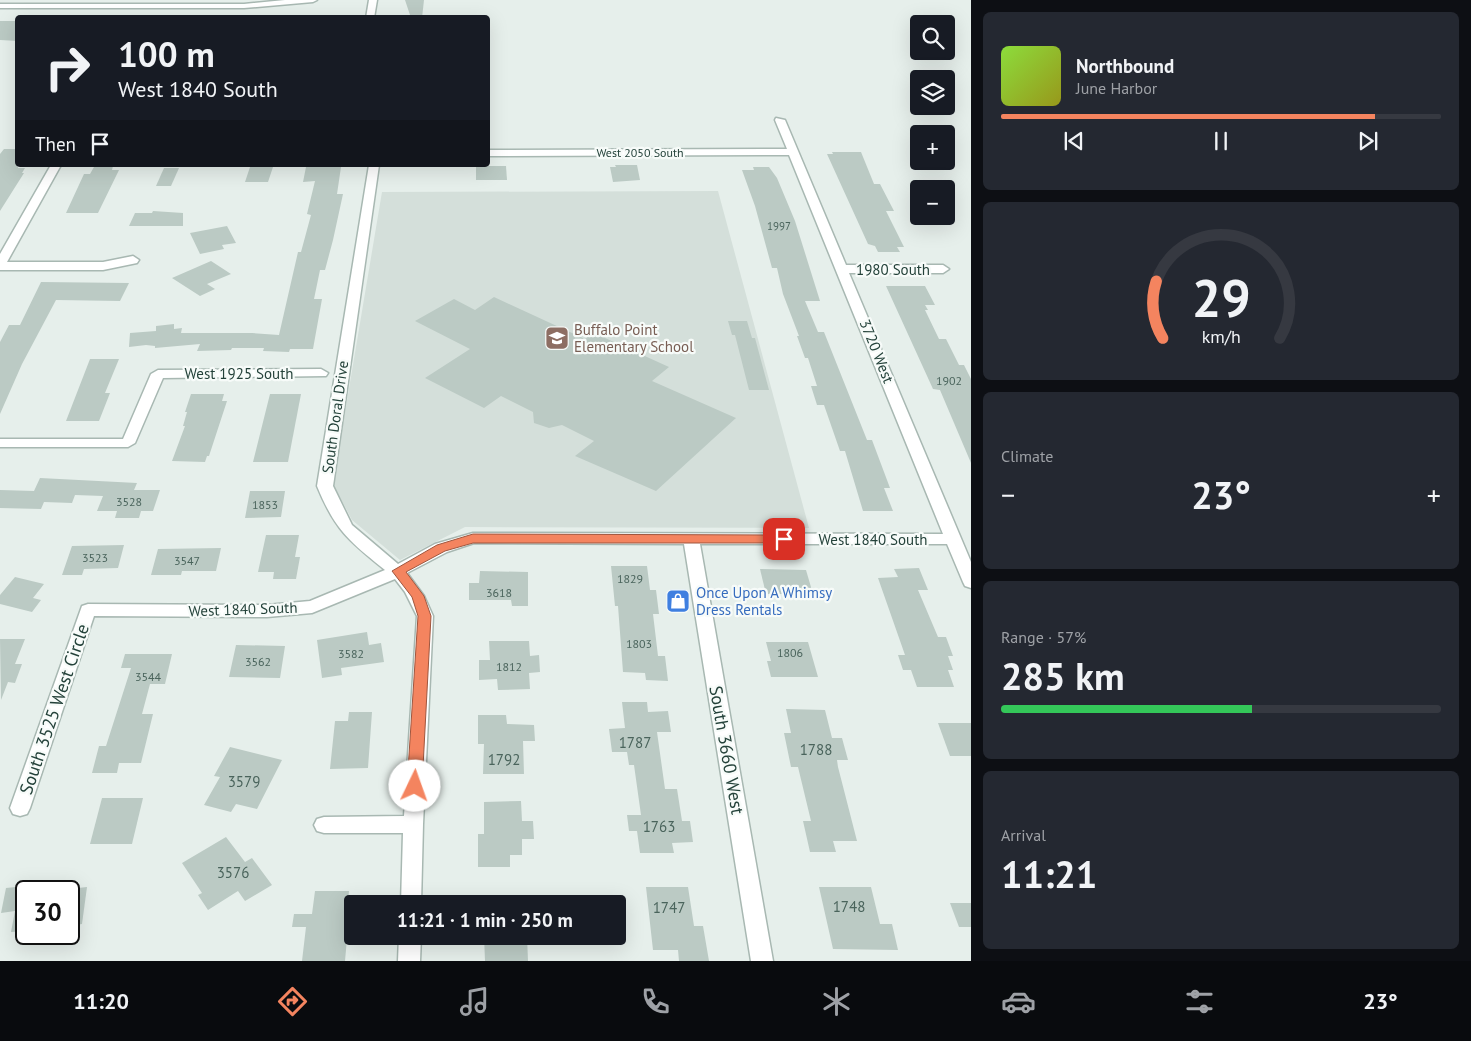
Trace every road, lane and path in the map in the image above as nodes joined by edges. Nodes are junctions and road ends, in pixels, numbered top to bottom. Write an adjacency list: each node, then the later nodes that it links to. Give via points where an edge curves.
1 (313, 0): 3 (street, via 244,6)
2 (373, 0): 4 (street)
3 (0, 6)
4 (370, 15)
5 (780, 120): 6 (street, 3720 West)
6 (793, 152): 7 (street, West 2050 South); 12 (street, 3720 West)
7 (490, 153)
8 (55, 167): 11 (street)
9 (374, 167): 18 (street, South Doral Drive, via 326,486 335,512 350,534)
10 (133, 260): 11 (street, via 103,266)
11 (0, 266)
12 (843, 269): 13 (street, 1980 South); 17 (street, 3720 West)
13 (943, 269)
14 (320, 373): 15 (street, West 1925 South, via 158,374 128,443)
15 (0, 444)
16 (691, 539): 17 (street, West 1840 South); 18 (street, West 1840 South, via 473,538 441,548); 27 (street, South 3660 West)
17 (953, 539): 19 (street, 3720 West)
18 (398, 571): 20 (street, West 1840 South, via 348,595 312,606 267,611); 22 (street, South Doral Drive, via 418,596 425,616)
19 (971, 582)
20 (88, 610): 21 (street, South 3525 West Circle)
21 (20, 808)
22 (413, 824): 23 (street); 24 (street, South Doral Drive)
23 (324, 825)
24 (410, 895)
25 (410, 945): 26 (street)
26 (409, 961)
27 (762, 961)

